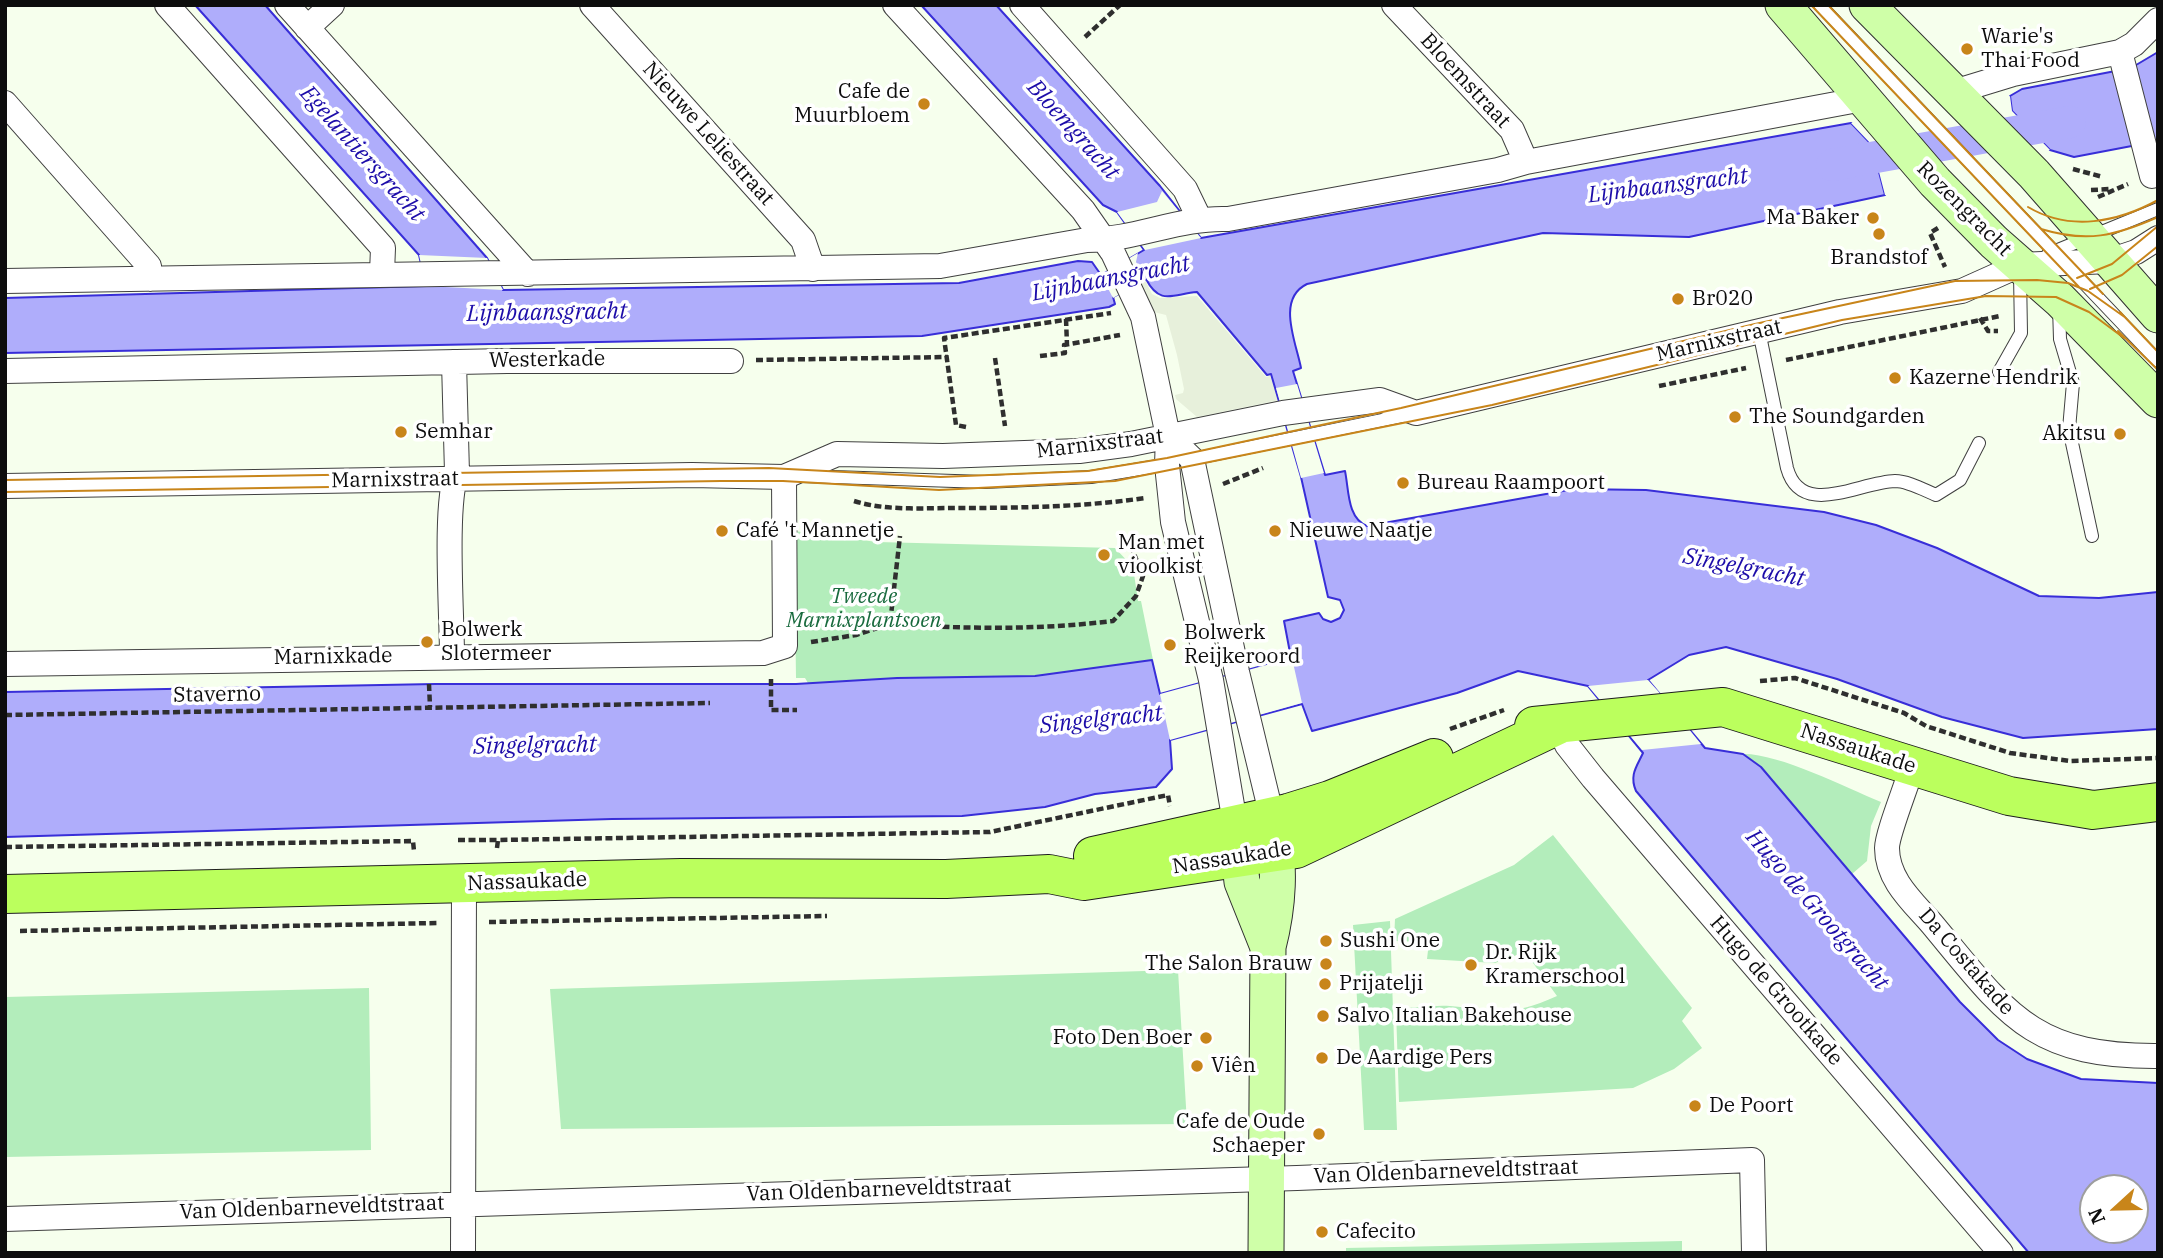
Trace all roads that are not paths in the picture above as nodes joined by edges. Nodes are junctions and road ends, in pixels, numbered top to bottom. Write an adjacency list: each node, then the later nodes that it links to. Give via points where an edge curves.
1 (167, 5): 27 (street, via 383,248)
2 (287, 5): 12 (street)
3 (332, 5): 12 (street)
4 (592, 5): 26 (street, Nieuwe Leliestraat, via 803,240)
5 (895, 5): 22 (street)
6 (1022, 5): 20 (street, via 1185,189)
7 (1394, 5): 17 (street, Bloemstraat, via 1512,130)
8 (1783, 5): 16 (street, Rozengracht)
9 (1820, 5): 24 (lane, Rozengracht)
10 (1867, 5): 14 (street)
11 (2158, 20): 13 (street)
12 (307, 28): 28 (street)
13 (2120, 52): 14 (street, via 2013,74); 18 (street)
14 (1960, 98): 23 (street)
15 (5, 103): 29 (street, via 149,266)
16 (1871, 109): 17 (street); 25 (street, Rozengracht, via 1935,182)
17 (1526, 162): 20 (street, via 1228,219)
18 (2152, 176)
19 (2158, 209): 23 (lane, Marnixstraat)
20 (1193, 219): 22 (street)
21 (2158, 238): 23 (street, Marnixstraat, via 2136,252)
22 (1106, 240): 26 (street, via 940,266); 41 (street, via 1143,317)
23 (2099, 249): 24 (street, Marnixstraat); 32 (street)
24 (2061, 258): 25 (street, Marnixstraat); 35 (lane, Rozengracht)
25 (2020, 265): 31 (street, Rozengracht); 33 (street, Marnixstraat, via 1962,291); 38 (lane, via 2021,333)
26 (813, 269): 28 (street)
27 (382, 273): 28 (street); 29 (street)
28 (528, 274)
29 (150, 279): 30 (street)
30 (5, 281)
31 (2060, 300): 39 (street, Rozengracht); 48 (lane, via 2058,326 2073,383 2069,429)
32 (2158, 315)
33 (1759, 331): 40 (street, Marnixstraat, via 1416,413 1380,400); 42 (lane, via 1787,468 1793,484 1805,494 1898,481 1936,495 1961,480)
34 (732, 361): 36 (street, Westerkade)
35 (2158, 361)
36 (454, 362): 37 (street, Westerkade); 46 (street)
37 (5, 371)
38 (1999, 372)
39 (2158, 400)
40 (1301, 419): 41 (street, Marnixstraat); 43 (lane, Marnixstraat, via 1291,439)
41 (1168, 436): 43 (street); 44 (street); 45 (street, Marnixstraat, via 1055,452 837,454)
42 (1979, 443)
43 (1192, 459): 44 (lane, Marnixstraat); 54 (street, via 1248,719)
44 (1167, 464): 45 (lane, Marnixstraat, via 1091,477 985,482); 54 (street, via 1172,522 1220,726)
45 (784, 477): 46 (street, Marnixstraat); 49 (street, Marnixkade, via 785,646 763,653)
46 (454, 479): 47 (street, Marnixstraat); 49 (street)
47 (5, 486)
48 (2092, 536)
49 (452, 655): 50 (street, Marnixkade)
50 (5, 664)
51 (1558, 725): 52 (main road, Nassaukade, via 1723,707); 54 (main road, Nassaukade, via 1296,849); 65 (street, Hugo de Grootkade, via 1567,746 1592,778)
52 (1912, 767): 53 (main road, Nassaukade, via 2009,796 2093,810); 58 (street, Da Costakade, via 1887,848 1893,878 1983,988 2020,1023 2065,1045 2115,1056)
53 (2158, 802)
54 (1256, 838): 55 (main road, Nassaukade, via 1176,838 1079,859); 55 (main road, Nassaukade, via 1084,881); 59 (street, via 1242,882 1268,947)
55 (1049, 874): 56 (main road, Nassaukade)
56 (464, 884): 57 (main road, Nassaukade); 60 (street)
57 (5, 894)
58 (2158, 1056)
59 (1266, 1179): 60 (street, Van Oldenbarneveldtstraat); 63 (street); 64 (street, Van Oldenbarneveldtstraat, via 1752,1160)
60 (461, 1203): 61 (street, Van Oldenbarneveldtstraat); 62 (street)
61 (5, 1219)
62 (463, 1253)
63 (1266, 1253)
64 (1754, 1253)
65 (2001, 1253)

